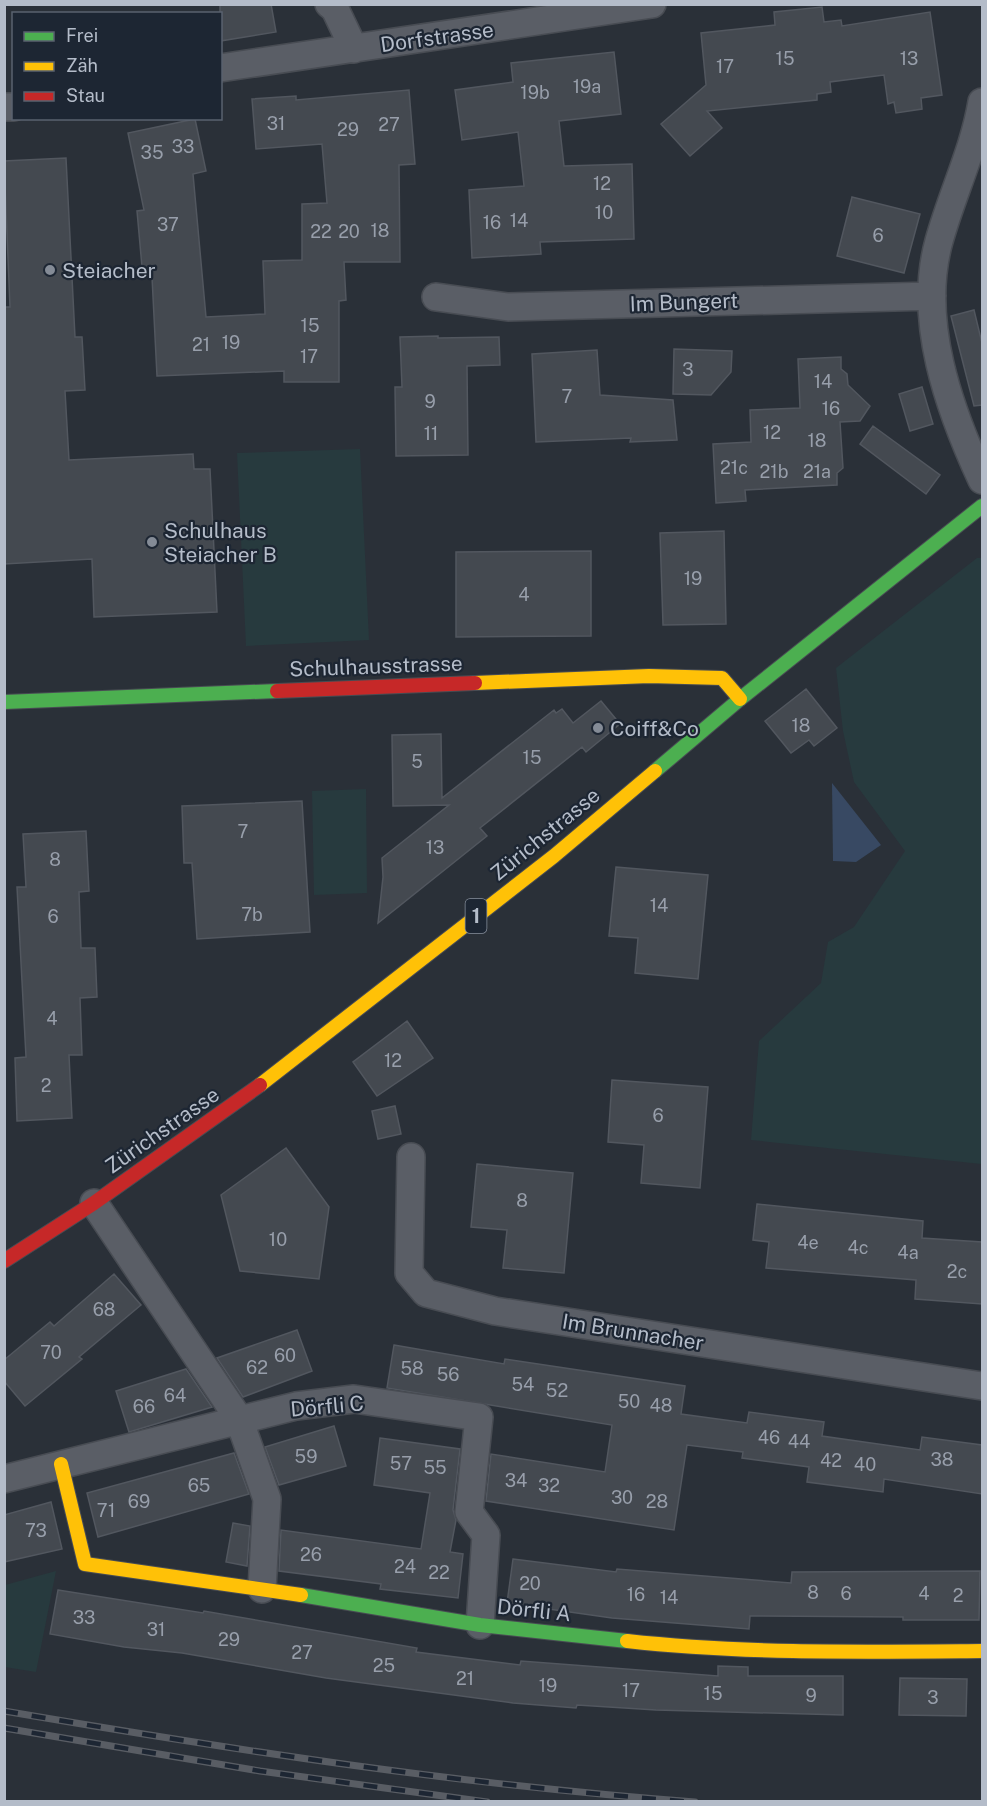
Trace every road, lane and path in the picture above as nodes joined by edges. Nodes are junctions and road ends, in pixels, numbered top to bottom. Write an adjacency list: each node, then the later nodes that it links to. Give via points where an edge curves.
1 (329, 4): 3 (street, via 336,9)
2 (652, 4): 3 (street, Dorfstrasse)
3 (354, 49): 4 (street, Dorfstrasse)
4 (222, 68)
5 (982, 102): 6 (street, via 978,128 938,243)
6 (932, 296): 7 (street, Im Bungert, via 508,307); 8 (street, via 937,353)
7 (436, 297)
8 (982, 480)
9 (982, 507): 10 (street, Zürichstrasse / 1)
10 (740, 699): 11 (street, Schulhausstrasse, via 722,678 649,676); 13 (street, Zürichstrasse / 1, via 544,863 232,1107)
11 (4, 702)
12 (411, 1157): 15 (street, Im Brunnacher, via 409,1273 426,1293 495,1311)
13 (94, 1203): 14 (street, Zürichstrasse / 1); 16 (street)
14 (4, 1262)
15 (982, 1386)
16 (239, 1419): 17 (street, Dörfli C); 19 (street, via 267,1499); 20 (street, Dörfli C, via 296,1406 354,1399 479,1417 469,1512 486,1535)
17 (61, 1464): 18 (street, Dörfli C); 19 (street, Dörfli A, via 85,1564)
18 (4, 1479)
19 (262, 1589): 20 (street, Dörfli A)
20 (480, 1625): 21 (street, Dörfli A, via 707,1649)
21 (982, 1651)

